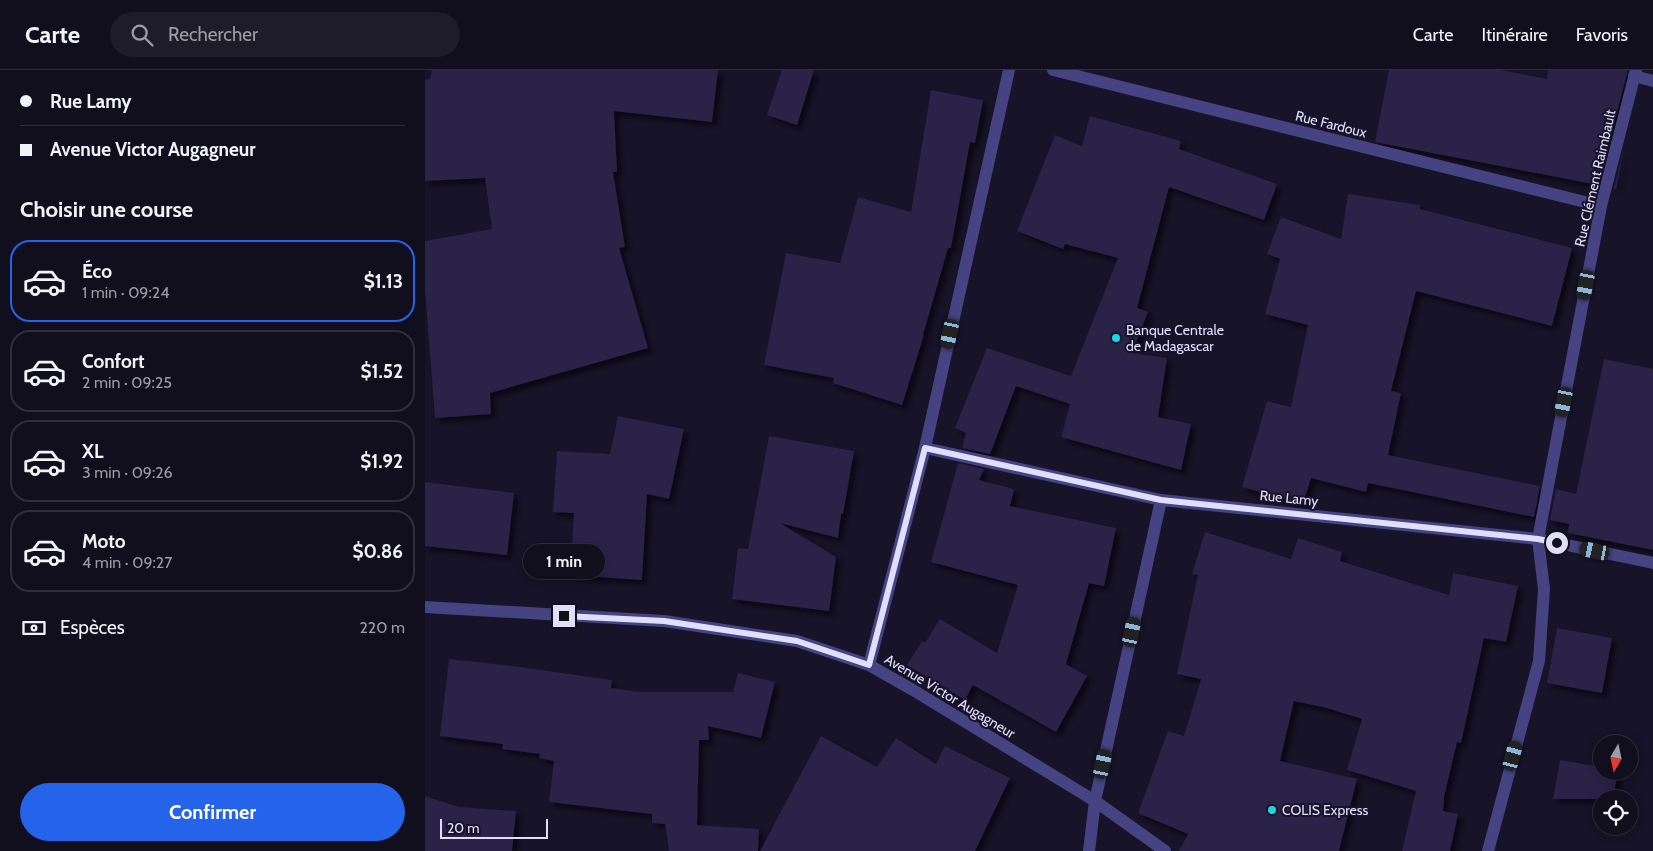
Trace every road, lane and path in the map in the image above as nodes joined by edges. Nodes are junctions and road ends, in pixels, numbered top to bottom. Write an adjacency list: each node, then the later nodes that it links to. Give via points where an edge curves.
1 (1009, 70): 6 (street)
2 (1053, 70): 5 (street, Rue Fardoux)
3 (1635, 73): 4 (street); 5 (street, Rue Clément Raimbault)
4 (1653, 81)
5 (1601, 206): 8 (street, Rue Clément Raimbault)
6 (925, 448): 7 (street, Rue Lamy); 11 (street)
7 (1161, 500): 8 (street, Rue Lamy); 12 (street)
8 (1538, 539): 9 (street, Rue Lamy); 15 (street, Rue Clément Raimbault, via 1543,589 1539,661)
9 (1653, 563)
10 (425, 607): 11 (street, Avenue Victor Augagneur, via 664,621 797,641)
11 (869, 665): 12 (street, Avenue Victor Augagneur)
12 (1095, 801): 13 (street); 14 (street, Avenue Victor Augagneur)
13 (1089, 851)
14 (1165, 851)
15 (1488, 851)

